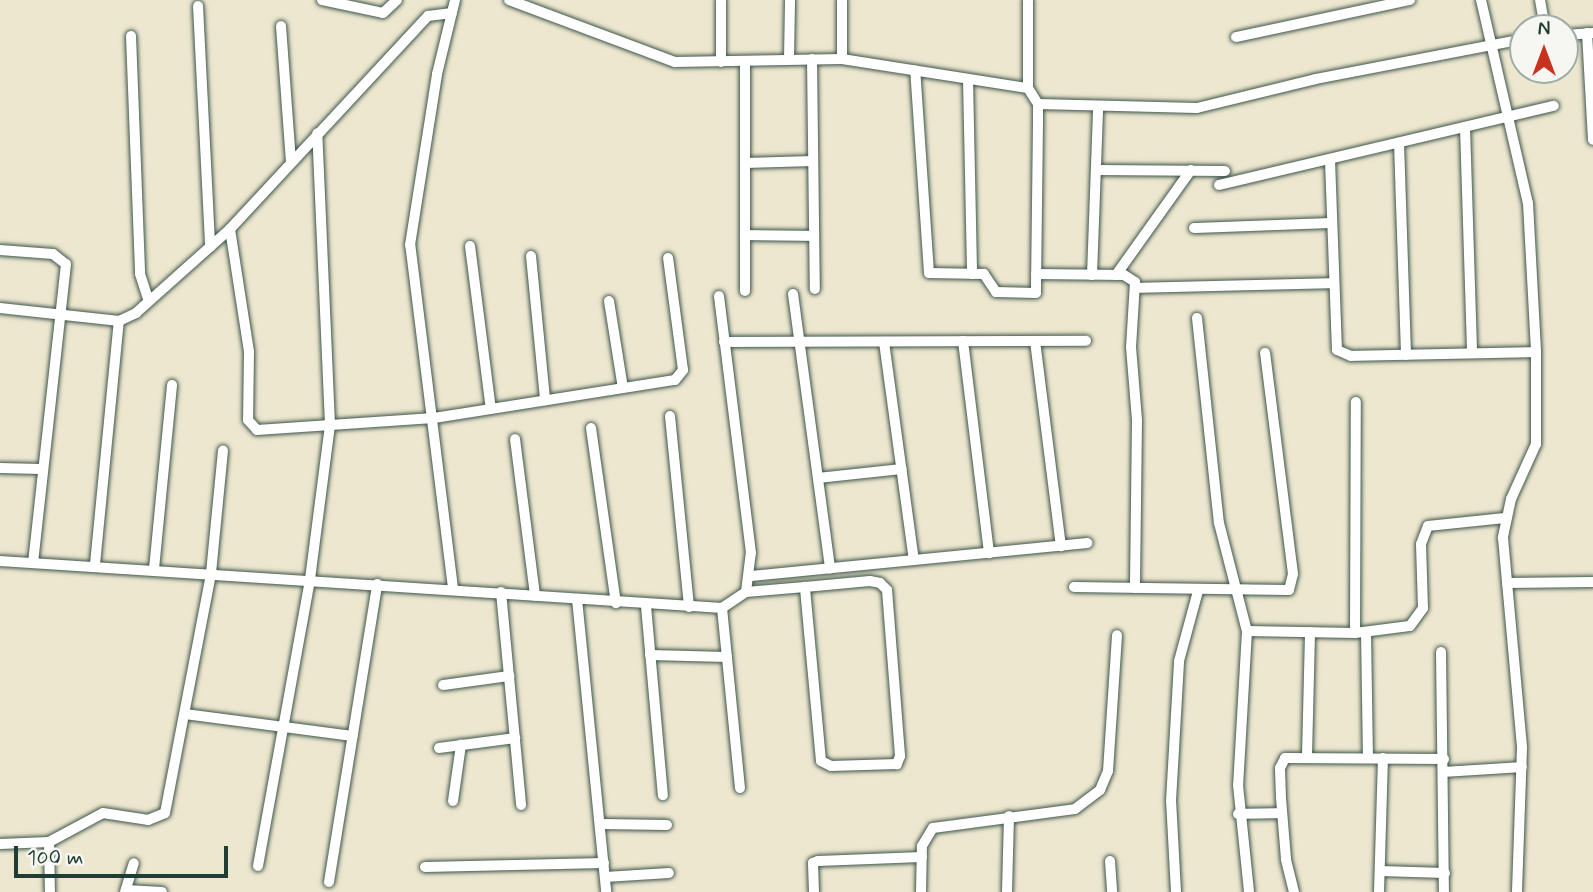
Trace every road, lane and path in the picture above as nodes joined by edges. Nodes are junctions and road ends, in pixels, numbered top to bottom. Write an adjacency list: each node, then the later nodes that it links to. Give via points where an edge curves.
1 (322, 0): 2 (street, via 383,13)
2 (397, 0)
3 (454, 0): 13 (street)
4 (509, 0): 24 (street, via 651,56)
5 (722, 0): 24 (street)
6 (790, 0): 20 (street)
7 (842, 0): 22 (street)
8 (1028, 0): 27 (street)
9 (1410, 0): 11 (street)
10 (1481, 0): 19 (street)
11 (1367, 4): 17 (street)
12 (198, 6): 51 (street)
13 (452, 13): 34 (street, via 428,16); 87 (street, via 437,74 410,245)
14 (281, 26): 39 (street)
15 (1590, 33): 31 (street)
16 (131, 36): 65 (street, via 141,274)
17 (1236, 37)
18 (1509, 41): 19 (street)
19 (1490, 43): 30 (street, via 1197,108); 32 (street)
20 (789, 59): 21 (street); 23 (street)
21 (812, 59): 22 (street); 38 (street)
22 (842, 59): 25 (street)
23 (745, 61): 24 (street); 40 (street)
24 (721, 62)
25 (915, 70): 26 (street); 55 (street, via 929,273)
26 (968, 79): 27 (street); 55 (street)
27 (1028, 88): 28 (street)
28 (1038, 104): 30 (street); 56 (street)
29 (1555, 106): 32 (street)
30 (1098, 108): 41 (street)
31 (1592, 109): 35 (street)
32 (1506, 117): 33 (street); 77 (street, via 1528,203)
33 (1465, 127): 36 (street); 79 (street)
34 (317, 133): 39 (street); 88 (street)
35 (1593, 140)
36 (1399, 143): 37 (street); 80 (street)
37 (1330, 160): 44 (street); 45 (street)
38 (813, 161): 40 (street); 49 (street)
39 (291, 162): 46 (street)
40 (745, 163): 48 (street)
41 (1096, 170): 42 (street); 57 (street)
42 (1191, 170): 43 (street); 58 (street)
43 (1225, 171)
44 (1219, 185)
45 (1332, 223): 47 (street); 59 (street)
46 (230, 229): 51 (street); 88 (street, via 249,352 250,426 257,430)
47 (1194, 229)
48 (745, 235): 49 (street); 62 (street)
49 (814, 236): 61 (street)
50 (470, 246): 85 (street)
51 (210, 247): 65 (street)
52 (0, 250): 68 (street, via 61,257 66,274)
53 (531, 256): 83 (street)
54 (668, 258): 82 (street, via 683,370 676,380)
55 (972, 274): 56 (street, via 990,276 996,292 1036,293)
56 (1036, 274): 57 (street)
57 (1092, 275): 58 (street)
58 (1116, 275): 60 (street, via 1131,278)
59 (1334, 283): 60 (street); 80 (street, via 1337,350 1351,356)
60 (1136, 288): 115 (street, via 1131,347 1137,420)
61 (815, 289)
62 (745, 291)
63 (793, 295): 75 (street)
64 (719, 296): 74 (street)
65 (149, 301): 70 (street)
66 (609, 301): 82 (street)
67 (0, 308): 68 (street)
68 (58, 313): 70 (street); 93 (street)
69 (1197, 318): 119 (street, via 1219,523)
70 (119, 321): 103 (street)
71 (963, 341): 72 (street); 76 (street); 99 (street)
72 (1035, 341): 73 (street); 98 (street)
73 (1086, 341)
74 (724, 342): 75 (street); 107 (street)
75 (800, 342): 76 (street); 95 (street)
76 (884, 342): 94 (street)
77 (1536, 352): 79 (street); 96 (street, via 1536,444)
78 (1265, 353): 119 (street, via 1292,585 1282,593)
79 (1472, 353): 80 (street)
80 (1406, 355)
81 (172, 385): 104 (street)
82 (623, 388): 83 (street)
83 (545, 400): 85 (street)
84 (1356, 402): 128 (street)
85 (491, 409): 87 (street)
86 (670, 416): 124 (street)
87 (434, 418): 88 (street); 114 (street)
88 (330, 425): 108 (street)
89 (591, 428): 122 (street)
90 (515, 439): 120 (street)
91 (223, 451): 106 (street)
92 (0, 468): 93 (street)
93 (41, 469): 101 (street)
94 (902, 469): 95 (street); 102 (street)
95 (818, 478): 105 (street)
96 (1505, 518): 111 (street); 128 (street, via 1438,521 1428,526 1421,544 1423,608 1418,619 1410,626)
97 (1087, 543): 98 (street)
98 (1061, 546): 99 (street)
99 (989, 553): 102 (street)
100 (0, 561): 101 (street)
101 (33, 561): 103 (street)
102 (914, 561): 105 (street)
103 (95, 564): 104 (street)
104 (154, 569): 106 (street)
105 (830, 569): 107 (street)
106 (211, 573): 108 (street); 135 (street)
107 (751, 576): 118 (street)
108 (310, 579): 110 (street); 136 (street)
109 (1593, 582): 111 (street)
110 (377, 583): 114 (street); 137 (street)
111 (1507, 583): 145 (street)
112 (805, 587): 112 (street, via 870,581 887,590 897,764 831,766 821,761); 118 (street)
113 (1074, 587): 115 (street)
114 (453, 588): 117 (street)
115 (1135, 589): 116 (street)
116 (1198, 591): 119 (street); 177 (street, via 1179,661 1171,801)
117 (501, 592): 120 (street); 133 (street)
118 (746, 592): 125 (street)
119 (1238, 593): 126 (street)
120 (536, 596): 121 (street)
121 (577, 599): 122 (street); 154 (street)
122 (616, 603): 123 (street)
123 (646, 606): 124 (street); 131 (street)
124 (690, 607): 125 (street)
125 (722, 608): 132 (street)
126 (1248, 631): 127 (street); 152 (street)
127 (1310, 632): 128 (street); 141 (street)
128 (1361, 632): 142 (street)
129 (1117, 635): 153 (street, via 1108,771 1100,790 1075,809)
130 (1441, 652): 144 (street)
131 (650, 655): 132 (street); 148 (street)
132 (727, 657): 147 (street)
133 (509, 676): 134 (street); 138 (street)
134 (443, 685)
135 (185, 714): 136 (street); 156 (street, via 165,813 148,820 103,813)
136 (285, 726): 137 (street); 162 (street)
137 (353, 736): 168 (street)
138 (515, 738): 139 (street); 150 (street)
139 (461, 745): 140 (street); 149 (street)
140 (439, 748)
141 (1307, 756): 142 (street); 151 (street, via 1281,762)
142 (1368, 758): 143 (street)
143 (1383, 758): 144 (street); 164 (street)
144 (1444, 759): 146 (street)
145 (1522, 767): 146 (street); 182 (street)
146 (1444, 772): 166 (street)
147 (740, 788)
148 (663, 795)
149 (453, 801)
150 (521, 805)
151 (1282, 813): 152 (street); 179 (street)
152 (1238, 814): 178 (street)
153 (1009, 816): 158 (street, via 933,828 925,835); 175 (street)
154 (602, 824): 155 (street); 161 (street)
155 (667, 825)
156 (49, 842): 157 (street); 170 (street)
157 (0, 844)
158 (922, 857): 173 (street, via 818,861 813,863); 174 (street)
159 (1110, 861): 176 (street)
160 (134, 863): 169 (street)
161 (604, 863): 163 (street); 167 (street)
162 (258, 866)
163 (425, 867)
164 (1380, 871): 166 (street); 180 (street)
165 (669, 873): 167 (street)
166 (1445, 873): 181 (street)
167 (605, 877): 172 (street)
168 (329, 882)
169 (126, 891): 171 (street)
170 (50, 892)
171 (162, 892)
172 (606, 892)
173 (814, 892)
174 (921, 892)
175 (1007, 892)
176 (1112, 892)
177 (1176, 892)
178 (1249, 892)
179 (1294, 892)
180 (1378, 892)
181 (1444, 892)
182 (1517, 892)

